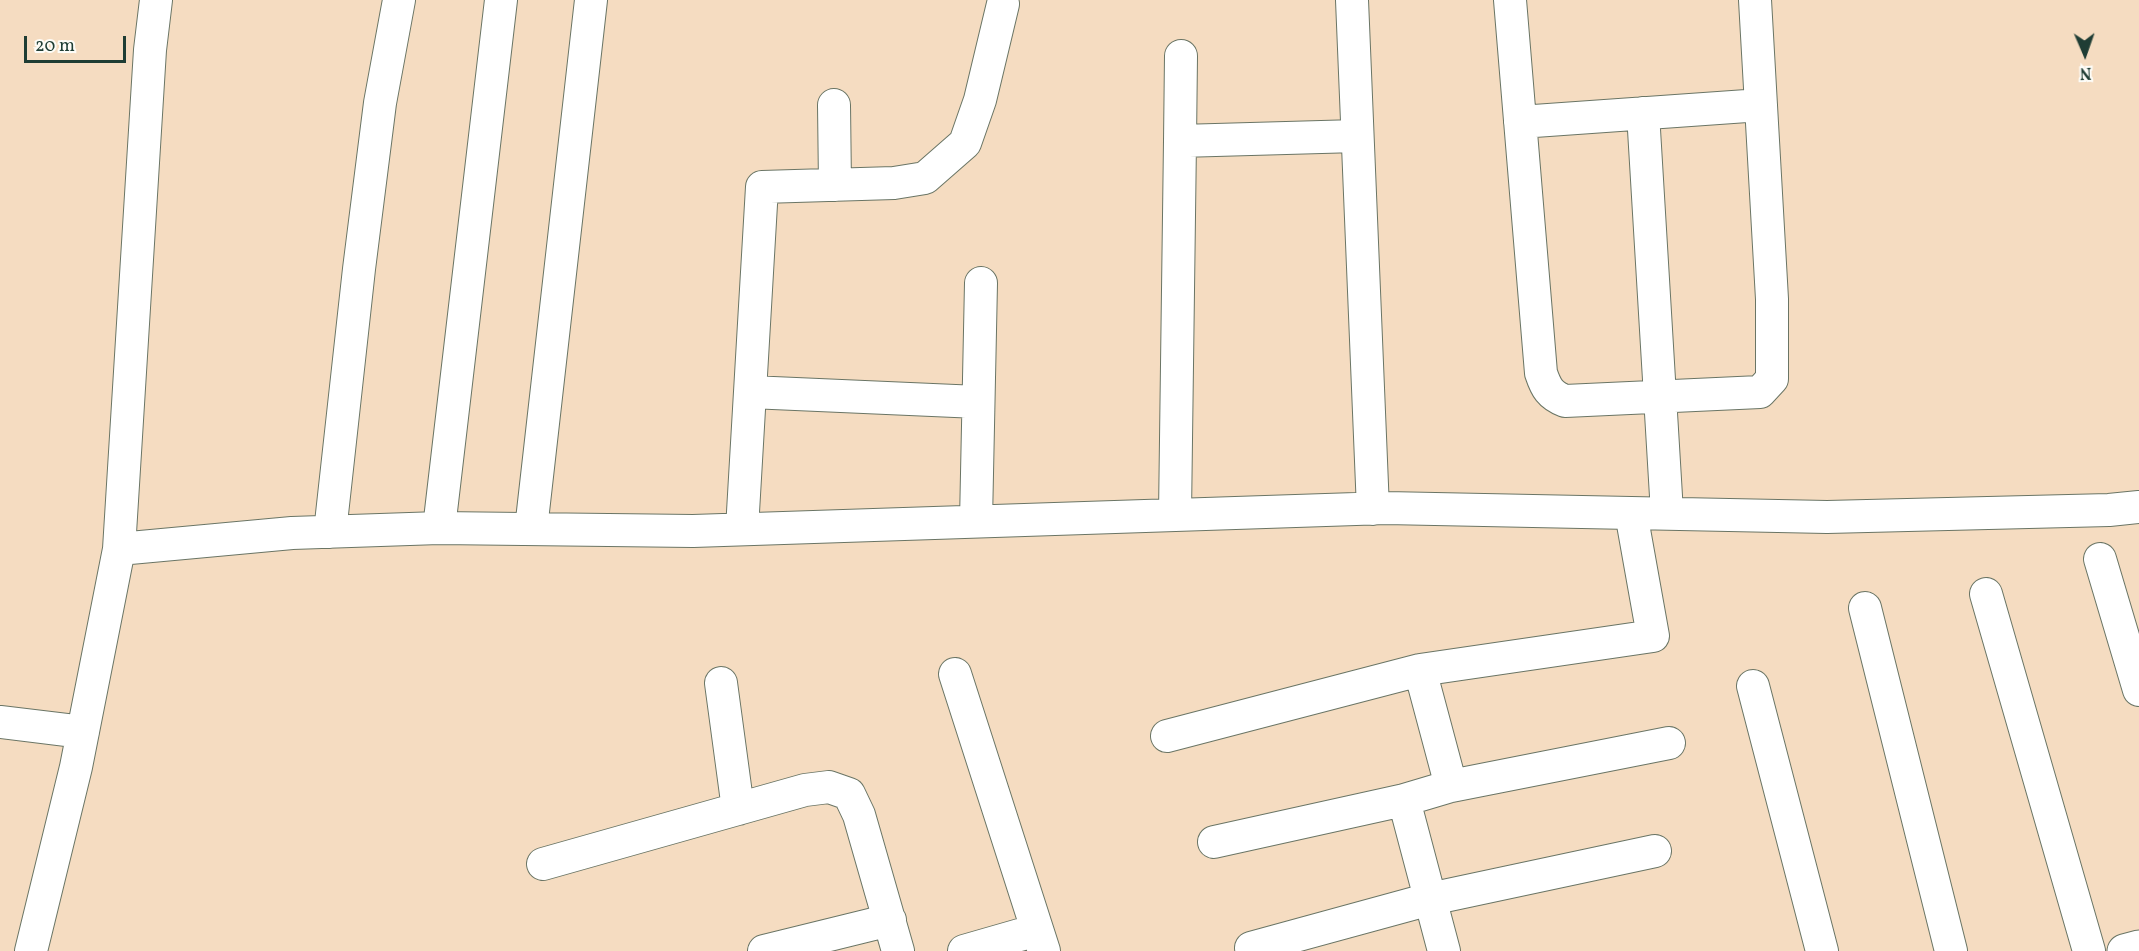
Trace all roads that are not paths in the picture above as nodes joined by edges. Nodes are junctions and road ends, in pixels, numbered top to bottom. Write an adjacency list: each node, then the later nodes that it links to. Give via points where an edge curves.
1 (156, 0): 31 (street)
2 (399, 0): 30 (street, via 372,162)
3 (501, 0): 27 (street)
4 (591, 0): 28 (street)
5 (1352, 0): 14 (street)
6 (1510, 0): 13 (street)
7 (1755, 0): 11 (street)
8 (1003, 4): 16 (street, via 980,100 965,143 925,178)
9 (1181, 56): 15 (street)
10 (834, 105): 16 (street)
11 (1761, 105): 12 (street); 19 (street, via 1772,299 1772,379 1760,392)
12 (1643, 113): 13 (street); 19 (street)
13 (1520, 122): 19 (street, via 1540,373 1546,388 1565,401)
14 (1358, 136): 15 (street); 22 (street)
15 (1180, 141): 25 (street)
16 (835, 185): 18 (street, via 762,187)
17 (981, 283): 20 (street)
18 (750, 392): 20 (street); 29 (street)
19 (1660, 396): 24 (street)
20 (978, 402): 26 (street)
21 (2139, 507): 24 (street, via 1839,516)
22 (1373, 508): 23 (street); 25 (street)
23 (1631, 513): 24 (street); 35 (street, via 1653,636)
24 (1667, 513)
25 (1175, 514): 26 (street)
26 (976, 521): 29 (street)
27 (439, 528): 28 (street); 30 (street)
28 (531, 529): 29 (street)
29 (742, 529)
30 (330, 532): 31 (street)
31 (119, 549): 41 (street)
32 (2100, 559): 39 (street)
33 (1986, 594): 62 (street)
34 (1864, 608): 61 (street)
35 (1420, 670): 42 (street); 44 (street)
36 (955, 674): 52 (street)
37 (721, 683): 46 (street)
38 (1754, 687): 60 (street)
39 (2139, 690)
40 (0, 722): 41 (street)
41 (83, 732): 55 (street)
42 (1167, 736)
43 (1669, 743): 44 (street)
44 (1451, 786): 45 (street)
45 (1404, 800): 47 (street); 50 (street)
46 (738, 809): 49 (street); 51 (street, via 805,790 829,787 849,794 859,815)
47 (1214, 842)
48 (1655, 850): 50 (street)
49 (543, 864)
50 (1430, 899): 54 (street); 59 (street)
51 (890, 920): 56 (street); 57 (street)
52 (1040, 940): 58 (street)
53 (2139, 947): 63 (main road)
54 (1251, 948)
55 (31, 951)
56 (764, 951)
57 (898, 951)
58 (964, 951)
59 (1443, 951)
60 (1822, 951)
61 (1951, 951)
62 (2089, 951)
63 (2124, 951)

